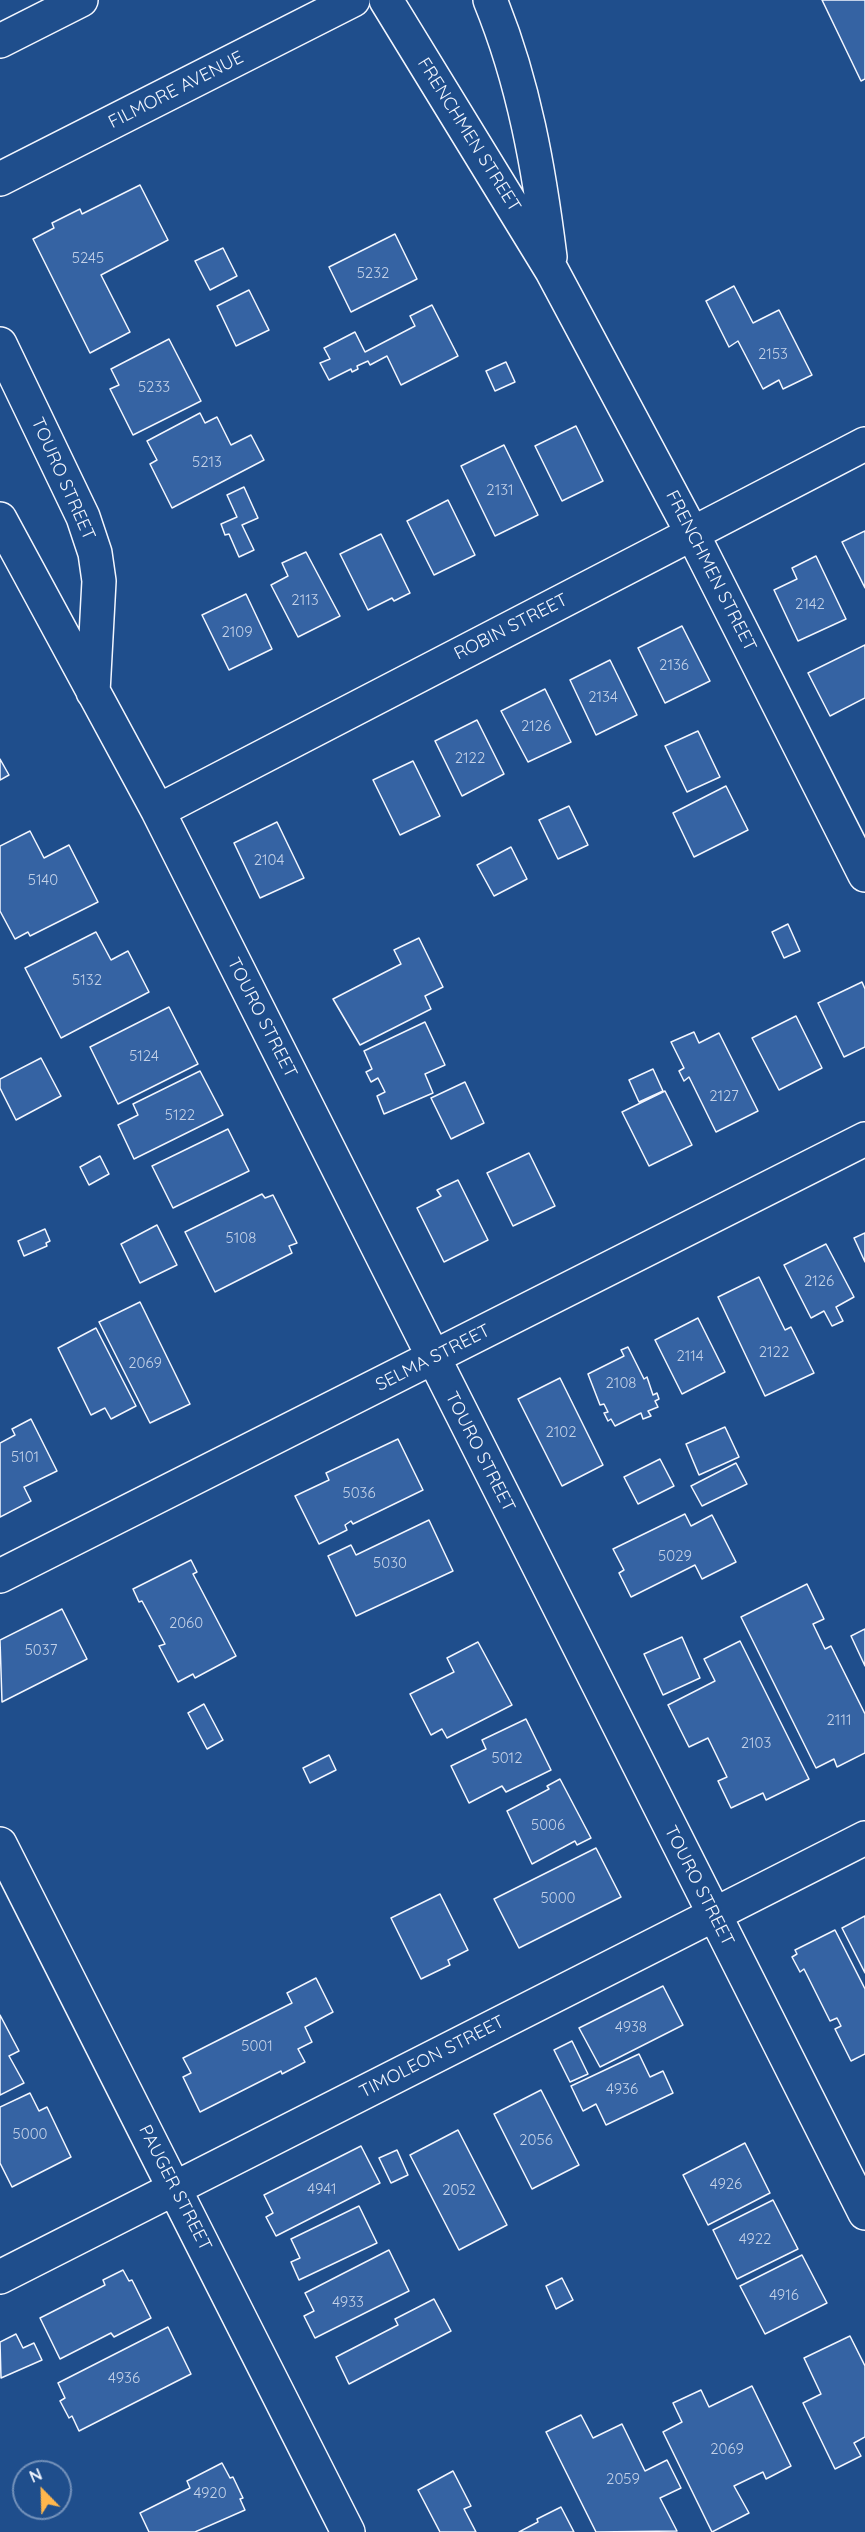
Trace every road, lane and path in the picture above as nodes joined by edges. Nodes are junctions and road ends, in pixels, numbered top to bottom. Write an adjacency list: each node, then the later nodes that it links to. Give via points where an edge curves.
1 (81, 0): 5 (street)
2 (353, 0): 6 (street, FILMORE AVENUE)
3 (386, 0): 7 (street, FRENCHMEN STREET)
4 (490, 0): 7 (street, FRENCHMEN STREET, via 506,38 528,114)
5 (0, 41)
6 (0, 179)
7 (552, 271): 11 (street, FRENCHMEN STREET)
8 (0, 344): 12 (street, TOURO STREET, via 83,517 95,553 99,581)
9 (865, 444): 11 (street, ROBIN STREET)
10 (0, 519): 12 (street, TOURO STREET)
11 (692, 533): 13 (street, ROBIN STREET); 14 (street, FRENCHMEN STREET)
12 (93, 692): 13 (street, TOURO STREET)
13 (158, 810): 16 (street, TOURO STREET)
14 (865, 875)
15 (865, 1139): 16 (street, SELMA STREET)
16 (433, 1358): 17 (street, SELMA STREET); 20 (street, TOURO STREET)
17 (0, 1576)
18 (865, 1838): 20 (street, TIMOLEON STREET)
19 (0, 1844): 21 (street, PAUGER STREET)
20 (714, 1915): 21 (street, TIMOLEON STREET); 22 (street, TOURO STREET)
21 (174, 2187): 23 (street, TIMOLEON STREET); 24 (street, PAUGER STREET)
22 (865, 2213)
23 (0, 2277)
24 (348, 2532)

